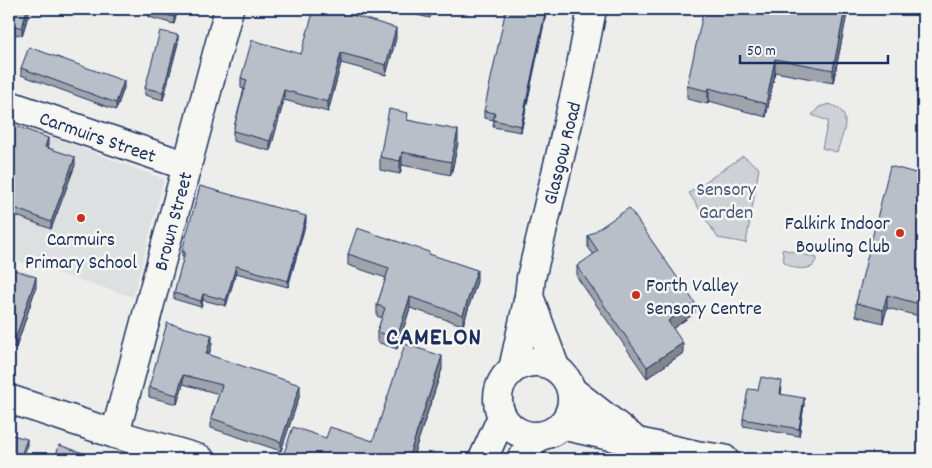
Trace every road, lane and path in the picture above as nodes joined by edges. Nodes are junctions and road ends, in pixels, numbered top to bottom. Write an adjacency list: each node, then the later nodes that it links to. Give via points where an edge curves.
1 (229, 9): 4 (main road, Brown Street)
2 (592, 9): 5 (main road, Glasgow Road)
3 (9, 105): 4 (main road, Carmuirs Street)
4 (187, 166): 12 (main road, Brown Street)
5 (529, 296): 6 (main road, Glasgow Road); 7 (main road, Glasgow Road)
6 (555, 367): 7 (main road, via 534,362); 8 (main road)
7 (513, 369): 10 (main road, via 500,386 498,407)
8 (571, 390): 11 (main road, via 572,403 568,415); 13 (main road)
9 (9, 399): 12 (main road)
10 (502, 417): 11 (main road, via 517,432 527,435); 15 (main road)
11 (549, 431): 13 (main road); 16 (main road)
12 (115, 434): 14 (main road)
13 (636, 440): 17 (main road)
14 (183, 457)
15 (483, 459)
16 (522, 459)
17 (724, 459)

